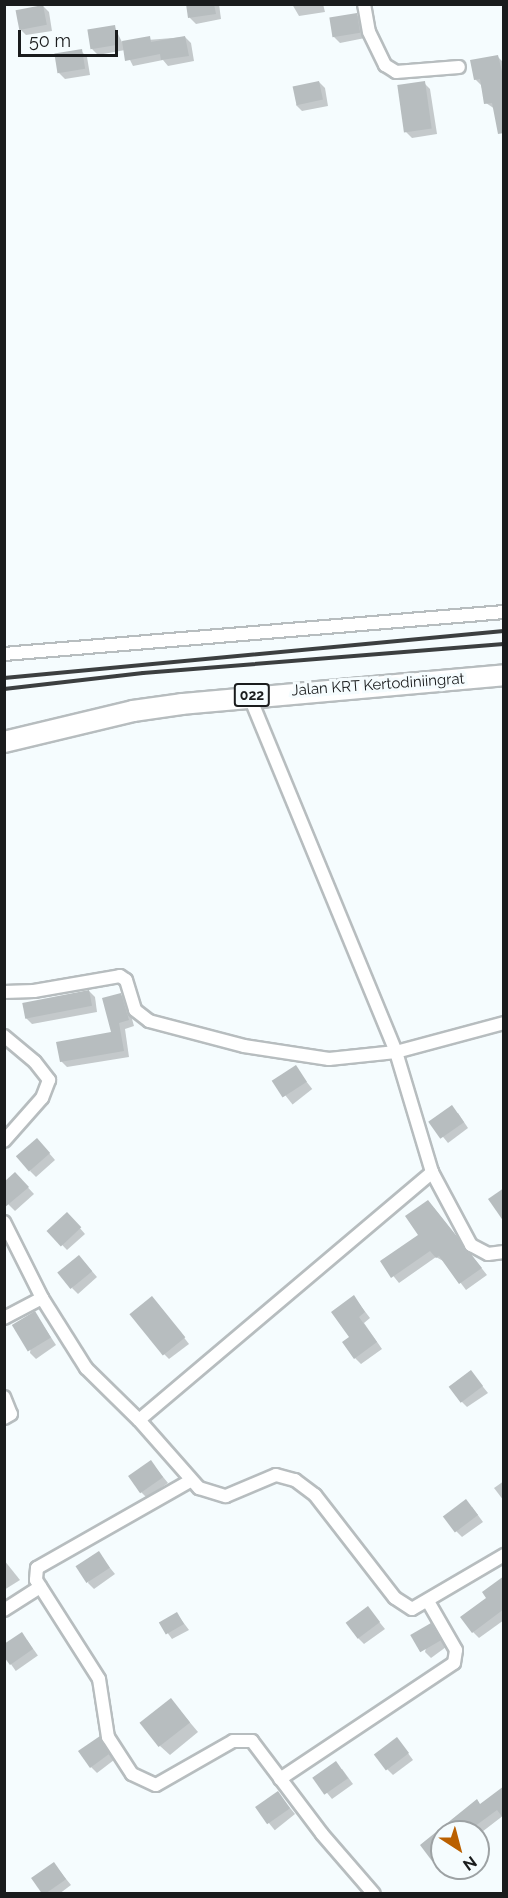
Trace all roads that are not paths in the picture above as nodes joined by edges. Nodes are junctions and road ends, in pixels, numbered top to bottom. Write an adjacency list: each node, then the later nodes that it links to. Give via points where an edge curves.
1 (364, 4): 2 (street, via 369,32 385,65 396,72)
2 (459, 68)
3 (504, 612): 4 (street)
4 (4, 654)
5 (504, 675): 6 (main road, Jalan KRT Kertodiniingrat / 022)
6 (249, 695): 7 (main road, Jalan KRT Kertodiniingrat / 022, via 133,711); 11 (street)
7 (4, 742)
8 (4, 992): 11 (street, via 34,991 120,976 126,980 139,1014 176,1029 244,1046 329,1059)
9 (504, 1023): 11 (street)
10 (4, 1036): 12 (street, via 35,1062 49,1080 42,1098)
11 (396, 1052): 13 (street)
12 (4, 1141)
13 (432, 1172): 15 (street, via 471,1245 488,1254); 20 (street)
14 (4, 1222): 16 (street)
15 (504, 1252)
16 (42, 1298): 17 (street); 20 (street, via 86,1368)
17 (4, 1318)
18 (4, 1397): 19 (street, via 11,1414)
19 (4, 1418)
20 (139, 1420): 21 (street)
21 (190, 1481): 23 (street, via 37,1568 34,1573); 24 (street, via 226,1496 276,1475 295,1480 315,1495 395,1598 412,1609)
22 (504, 1555): 24 (street)
23 (40, 1587): 25 (street); 26 (street, via 99,1680 108,1737 124,1766 138,1780 156,1785 243,1738 252,1741)
24 (429, 1603): 26 (street, via 456,1650 454,1663)
25 (4, 1610)
26 (280, 1779): 27 (street)
27 (374, 1893)

